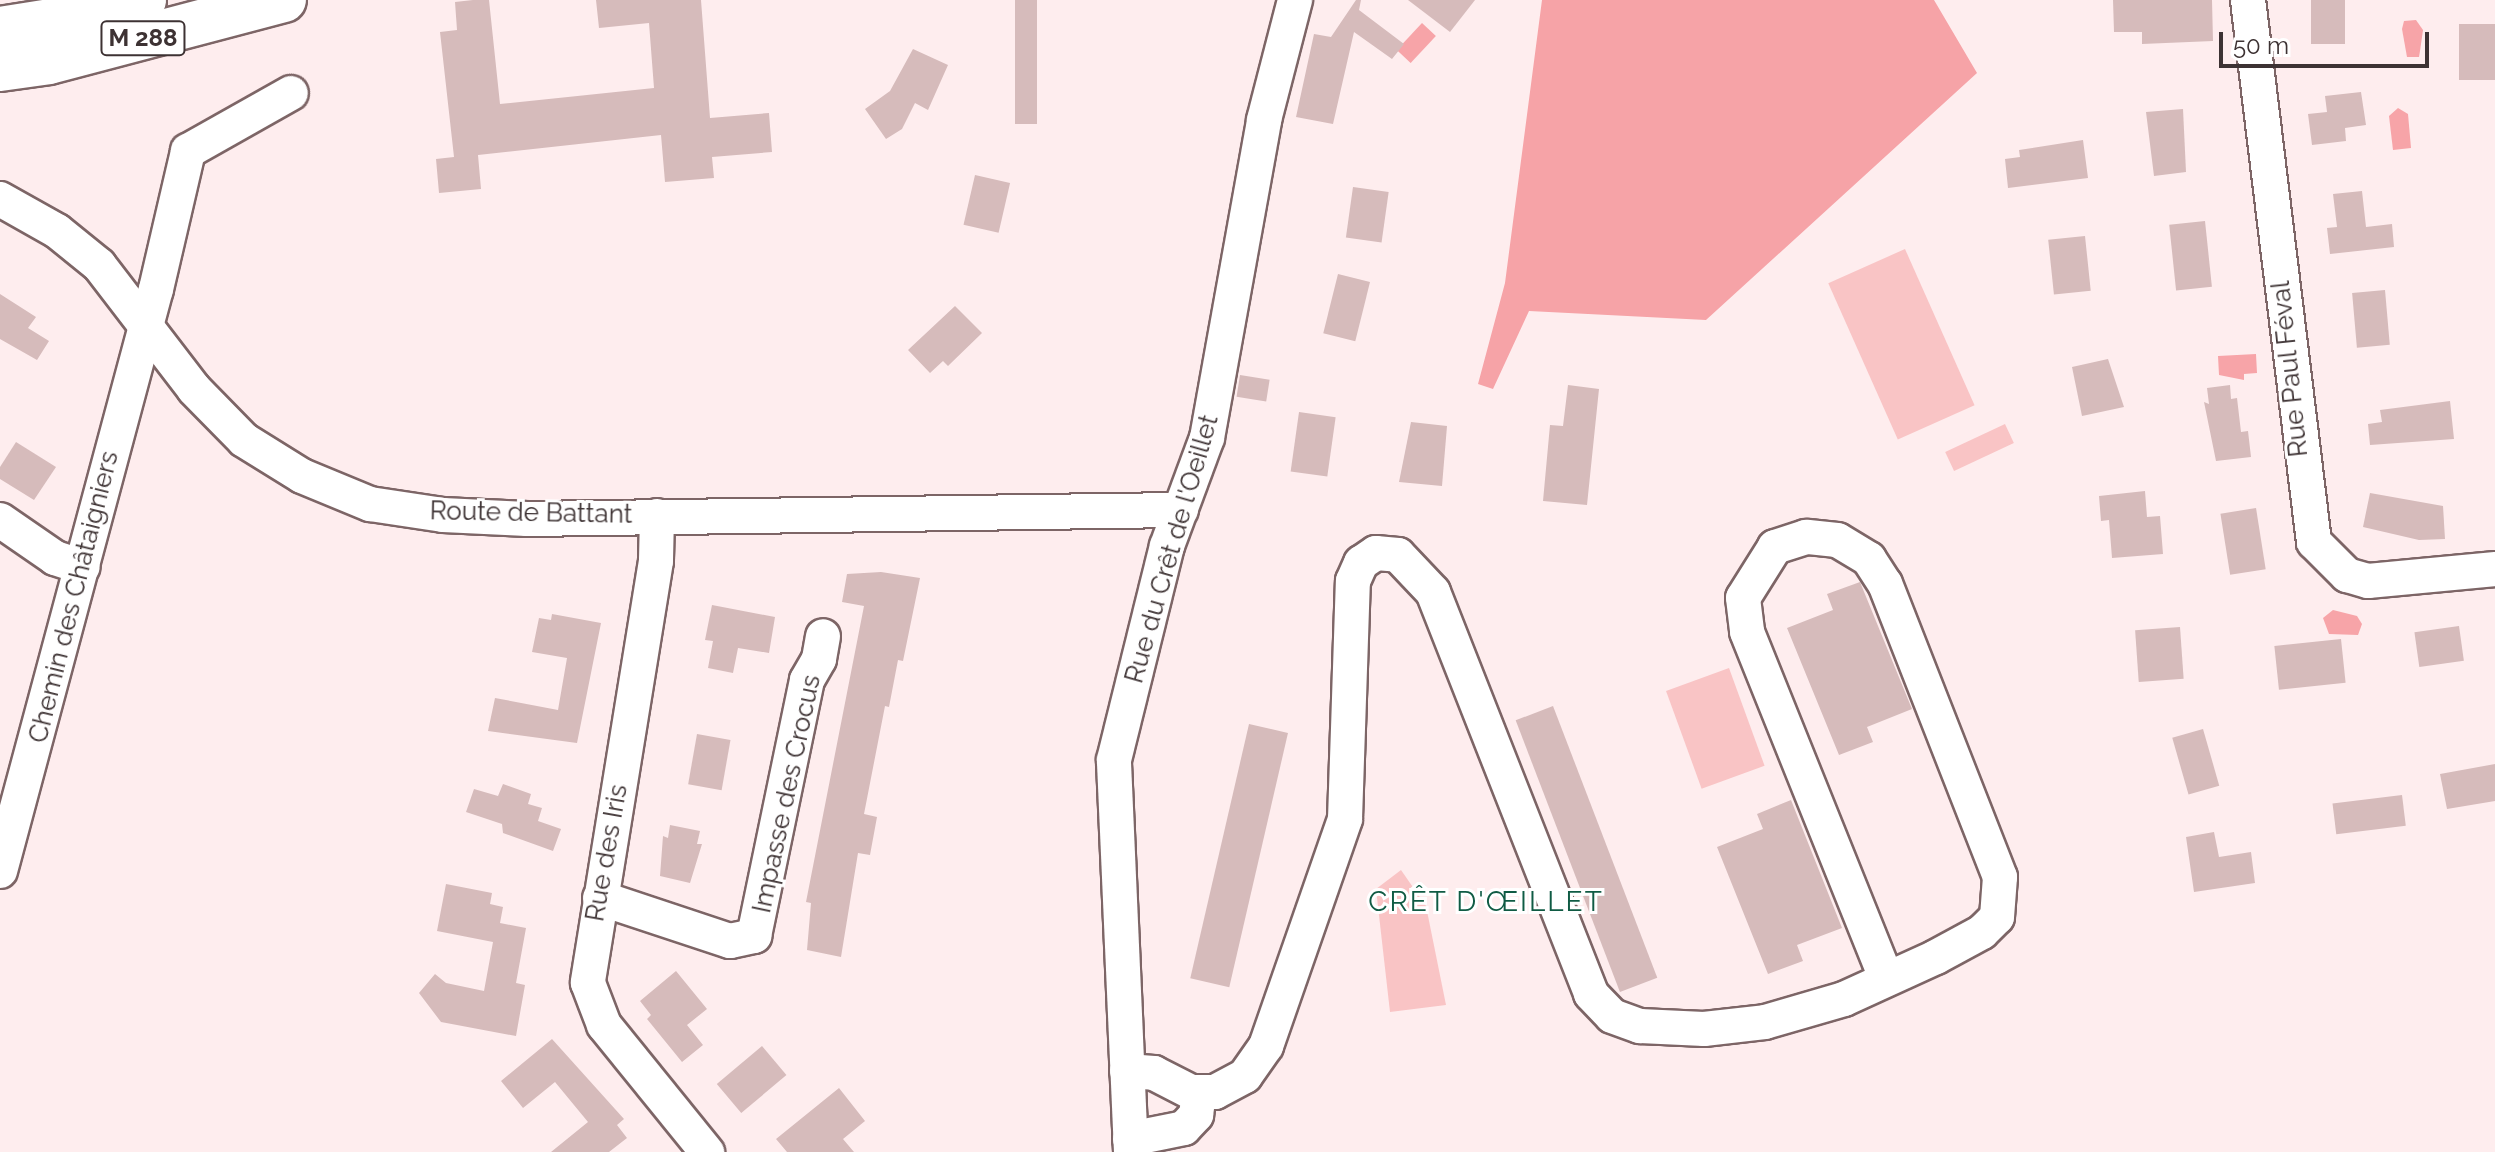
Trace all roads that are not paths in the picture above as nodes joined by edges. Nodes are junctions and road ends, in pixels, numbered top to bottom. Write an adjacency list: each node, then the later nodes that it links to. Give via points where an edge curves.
1 (144, 0): 5 (highway, M 288, via 95,14)
2 (284, 0): 6 (highway, M 288, via 49,62)
3 (1295, 0): 10 (street, Rue du Crêt de l'Oeillet, via 1264,120 1216,395)
4 (2248, 0): 14 (street, Rue Paul Féval, via 2314,542 2347,575 2368,581)
5 (0, 29)
6 (0, 69)
7 (291, 93): 9 (street, Chemin des Châtaigniers, via 188,151)
8 (0, 199): 9 (street, Route de Battant, via 57,231 99,265)
9 (146, 323): 11 (street, Route de Battant, via 194,389 244,440 302,476 370,504 443,515 527,519); 13 (street, Chemin des Châtaigniers)
10 (1181, 510): 11 (street, Route de Battant); 19 (street, Rue du Crêt de l'Oeillet, via 1114,760)
11 (657, 516): 17 (street, Rue des Iris, via 656,561)
12 (0, 520): 13 (street, via 55,558)
13 (83, 567): 16 (street, Chemin des Châtaigniers)
14 (2495, 569)
15 (823, 636): 17 (street, Impasse des Crocus, via 819,659 807,680 754,936 730,941)
16 (0, 871)
17 (600, 898): 22 (street, Rue des Iris, via 588,958 593,1005)
18 (1886, 978): 18 (street, via 1982,932 1997,917 2000,877 1885,584 1869,559 1837,540 1806,537 1775,547 1743,598 1747,632); 20 (street, via 1844,999 1731,1027 1640,1026 1612,1016 1591,994 1433,592 1398,555 1376,553 1361,563 1353,581 1345,819 1258,1062 1232,1087)
19 (1127, 1071): 20 (street, via 1154,1073); 21 (street, Rue du Crêt de l'Oeillet)
20 (1199, 1094): 21 (street, via 1196,1115 1184,1128)
21 (1131, 1145)
22 (707, 1152)

